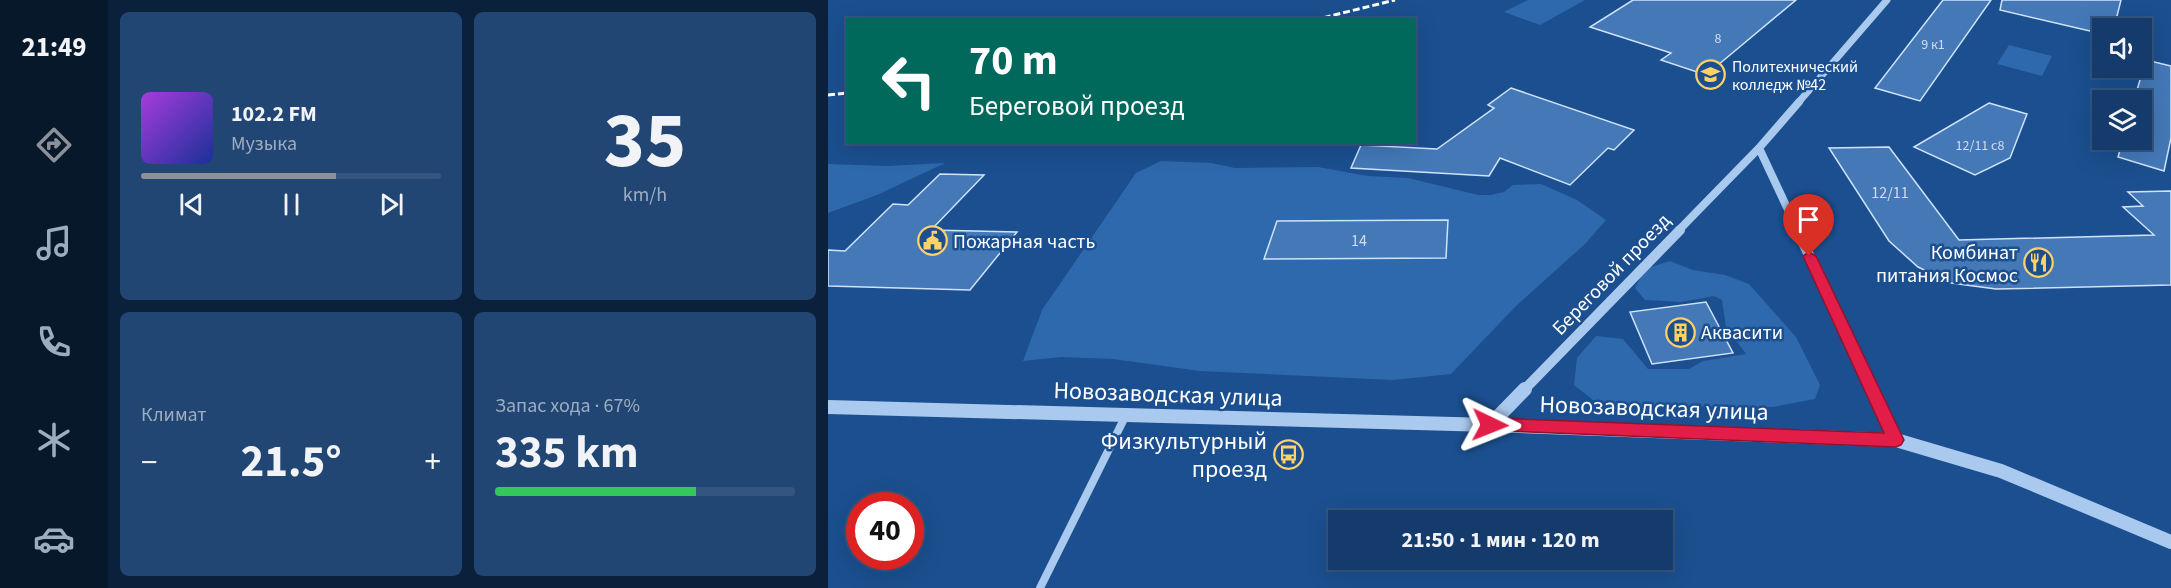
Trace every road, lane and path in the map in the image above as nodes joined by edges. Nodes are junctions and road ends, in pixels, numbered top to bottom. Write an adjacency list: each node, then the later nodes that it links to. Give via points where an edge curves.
1 (1887, 0): 2 (street, Береговой проезд)
2 (1758, 148): 5 (street, Береговой проезд); 6 (street)
3 (828, 406): 4 (street, Новозаводская улица)
4 (1125, 416): 5 (street, Новозаводская улица); 8 (street)
5 (1490, 425): 6 (street, Новозаводская улица)
6 (1896, 440): 7 (street, Новозаводская улица, via 2000,472)
7 (2171, 542)
8 (1040, 588)

